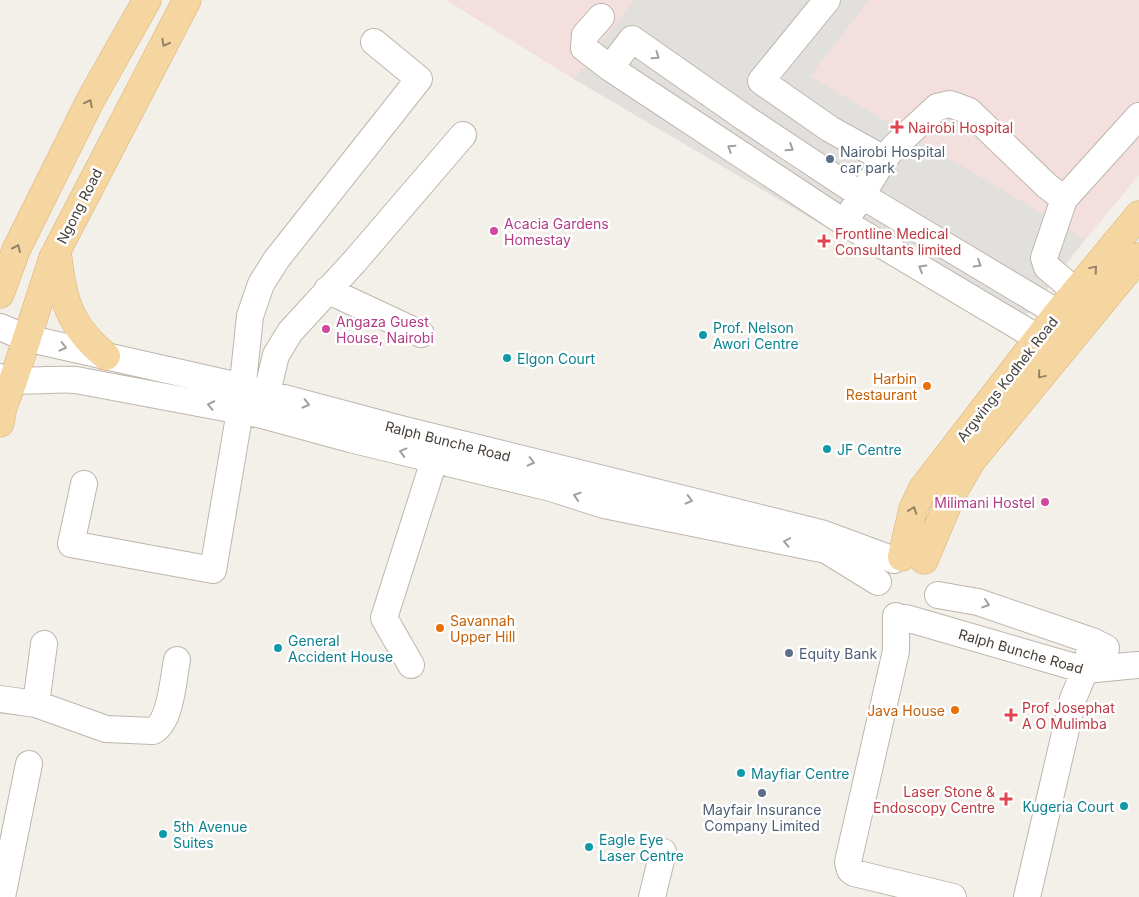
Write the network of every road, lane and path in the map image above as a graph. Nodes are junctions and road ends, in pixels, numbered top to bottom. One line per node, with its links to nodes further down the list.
1 (147, 0): 19 (main road, one-way to 1)
2 (187, 0): 15 (main road, Ngong Road, one-way to 15)
3 (827, 0): 10 (street)
4 (607, 8): 5 (street); 7 (street)
5 (632, 39): 7 (street); 11 (street, one-way to 11)
6 (374, 42): 29 (street)
7 (610, 68): 14 (street, one-way to 7)
8 (1139, 116): 12 (street)
9 (463, 135): 17 (street)
10 (884, 158): 11 (street); 12 (street)
11 (861, 195): 14 (street); 21 (street, one-way to 21)
12 (1064, 199): 18 (street)
13 (1139, 215): 18 (main road, Argwings Kodhek Road, one-way to 13)
14 (845, 223): 25 (street, one-way to 14)
15 (56, 250): 24 (main road, Ngong Road); 27 (main road)
16 (1139, 257): 20 (main road, Argwings Kodhek Road)
17 (327, 290): 23 (street); 29 (street)
18 (1075, 292): 20 (street); 21 (main road, Argwings Kodhek Road)
19 (0, 294)
20 (1097, 309): 26 (main road, Argwings Kodhek Road)
21 (1058, 313): 25 (main road, Argwings Kodhek Road)
22 (0, 327): 24 (street, Ralph Bunche Road)
23 (421, 334)
24 (26, 338): 27 (street, Ralph Bunche Road, one-way to 27); 28 (main road, Ngong Road)
25 (1038, 338): 26 (street); 34 (main road, Argwings Kodhek Road, one-way to 25)
26 (1070, 342): 34 (main road, Argwings Kodhek Road, one-way to 34)
27 (106, 356): 29 (street, Ralph Bunche Road)
28 (7, 379): 29 (street, Ralph Bunche Road, one-way to 28); 30 (main road, Ngong Road)
29 (252, 402): 31 (street, Ralph Bunche Road); 32 (street)
30 (0, 423)
31 (437, 450): 33 (street, Ralph Bunche Road); 41 (street)
32 (84, 484)
33 (605, 492): 34 (street, Ralph Bunche Road, one-way to 34); 35 (street, Ralph Bunche Road, one-way to 33)
34 (906, 559): 35 (street, Argwings Kodhek Road); 36 (street)
35 (878, 582): 37 (street)
36 (938, 595): 37 (street); 38 (street, Ralph Bunche Road, one-way to 38)
37 (901, 617): 43 (street, Ralph Bunche Road); 50 (street)
38 (1092, 640): 42 (street, Ralph Bunche Road); 43 (street)
39 (44, 644): 45 (street)
40 (177, 660): 45 (street)
41 (410, 664)
42 (1138, 665): 43 (street, Ralph Bunche Road)
43 (1085, 670): 51 (street)
44 (0, 699): 45 (street)
45 (36, 704)
46 (29, 764): 48 (street)
47 (663, 852): 49 (street)
48 (2, 897)
49 (652, 897)
50 (953, 897)
51 (1027, 897)

